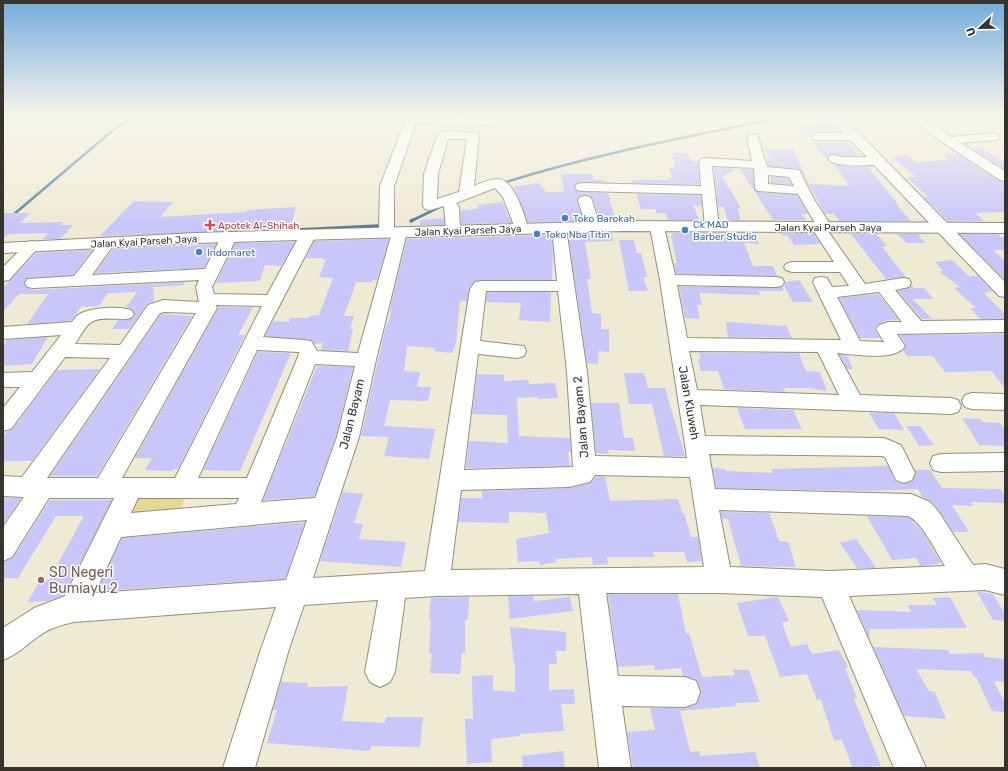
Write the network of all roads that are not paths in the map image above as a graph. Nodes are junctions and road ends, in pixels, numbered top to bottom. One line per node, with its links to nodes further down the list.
1 (399, 152): 24 (street, Jalan Bayam)
2 (438, 152): 14 (street)
3 (471, 152): 13 (street)
4 (757, 152): 9 (street)
5 (869, 152): 8 (street)
6 (966, 152): 10 (street)
7 (834, 159): 8 (street)
8 (878, 161): 21 (street)
9 (761, 168): 11 (street); 12 (street); 12 (street)
10 (1005, 177)
11 (708, 190): 15 (street); 17 (street)
12 (802, 190): 18 (street)
13 (466, 194): 14 (street); 19 (street)
14 (447, 201): 23 (street)
15 (593, 227): 16 (main road, Jalan Kyai Parseh Jaya); 20 (main road, Jalan Kyai Parseh Jaya)
16 (657, 227): 17 (main road, Jalan Kyai Parseh Jaya); 34 (street, Jalan Kluweh)
17 (712, 227): 18 (main road, Jalan Kyai Parseh Jaya)
18 (822, 227): 21 (main road, Jalan Kyai Parseh Jaya); 31 (street)
19 (521, 228): 20 (main road, Jalan Kyai Parseh Jaya); 23 (main road, Jalan Kyai Parseh Jaya)
20 (559, 228): 40 (street, Jalan Bayam 2)
21 (943, 228): 22 (main road, Jalan Kyai Parseh Jaya); 42 (street)
22 (1005, 228)
23 (453, 230): 24 (main road, Jalan Kyai Parseh Jaya)
24 (393, 233): 25 (main road, Jalan Kyai Parseh Jaya); 59 (street, Jalan Bayam)
25 (308, 235): 26 (main road, Jalan Kyai Parseh Jaya); 43 (street)
26 (229, 237): 27 (main road, Jalan Kyai Parseh Jaya); 32 (street)
27 (107, 243): 28 (main road, Jalan Kyai Parseh Jaya); 35 (street)
28 (32, 246): 29 (main road, Jalan Kyai Parseh Jaya); 33 (street)
29 (3, 248)
30 (792, 267): 31 (street)
31 (844, 267): 39 (street)
32 (210, 274): 35 (street); 44 (street)
33 (3, 276)
34 (668, 280): 36 (street); 51 (street, Jalan Kluweh)
35 (79, 281): 37 (street)
36 (776, 282)
37 (34, 283)
38 (903, 283): 41 (street)
39 (857, 285)
40 (567, 286): 53 (street); 71 (street, Jalan Bayam 2)
41 (884, 287): 47 (street); 54 (street)
42 (1005, 292)
43 (273, 301): 44 (street); 50 (street)
44 (207, 304): 57 (street); 77 (street)
45 (125, 314): 48 (street)
46 (1005, 326): 47 (street)
47 (916, 327): 54 (street)
48 (76, 328): 49 (street); 55 (street)
49 (3, 333)
50 (251, 343): 58 (street); 79 (street)
51 (678, 344): 52 (street); 62 (street, Jalan Kluweh)
52 (824, 346): 54 (street); 65 (street)
53 (471, 347): 56 (street); 74 (street)
54 (854, 347)
55 (60, 350): 57 (street); 60 (street)
56 (517, 351)
57 (126, 352): 76 (street)
58 (308, 357): 59 (street); 80 (street)
59 (366, 360): 82 (street, Jalan Bayam)
60 (37, 379): 61 (street); 67 (street)
61 (3, 380)
62 (687, 397): 65 (street); 68 (street, Jalan Kluweh)
63 (972, 401): 64 (street)
64 (1005, 402)
65 (854, 403): 66 (street)
66 (951, 406)
67 (3, 423)
68 (696, 446): 72 (street, Jalan Kluweh); 73 (street)
69 (940, 463): 70 (street)
70 (1003, 464)
71 (586, 465): 72 (street); 74 (street, Jalan Bayam 2)
72 (699, 468): 81 (street, Jalan Kluweh)
73 (904, 474)
74 (452, 480): 90 (street)
75 (3, 486): 76 (street)
76 (35, 488): 77 (street); 85 (street)
77 (104, 488): 78 (street)
78 (131, 488): 79 (street); 84 (street)
79 (182, 488): 80 (street)
80 (254, 488): 83 (street)
81 (704, 499): 86 (street); 88 (street, Jalan Kluweh)
82 (323, 508): 83 (street); 93 (street, Jalan Bayam)
83 (245, 514): 84 (street)
84 (113, 526): 94 (street)
85 (3, 549)
86 (967, 578): 89 (street); 91 (street)
87 (591, 580): 88 (street); 90 (street); 97 (street)
88 (719, 580): 91 (street)
89 (1005, 582)
90 (436, 583): 92 (street)
91 (830, 584): 101 (street)
92 (394, 585): 93 (street); 96 (street)
93 (295, 592): 94 (street); 99 (street, Jalan Bayam)
94 (74, 608): 95 (street)
95 (3, 646)
96 (380, 672)
97 (604, 691): 98 (street); 100 (street)
98 (685, 692)
99 (239, 768)
100 (615, 768)
101 (910, 768)

